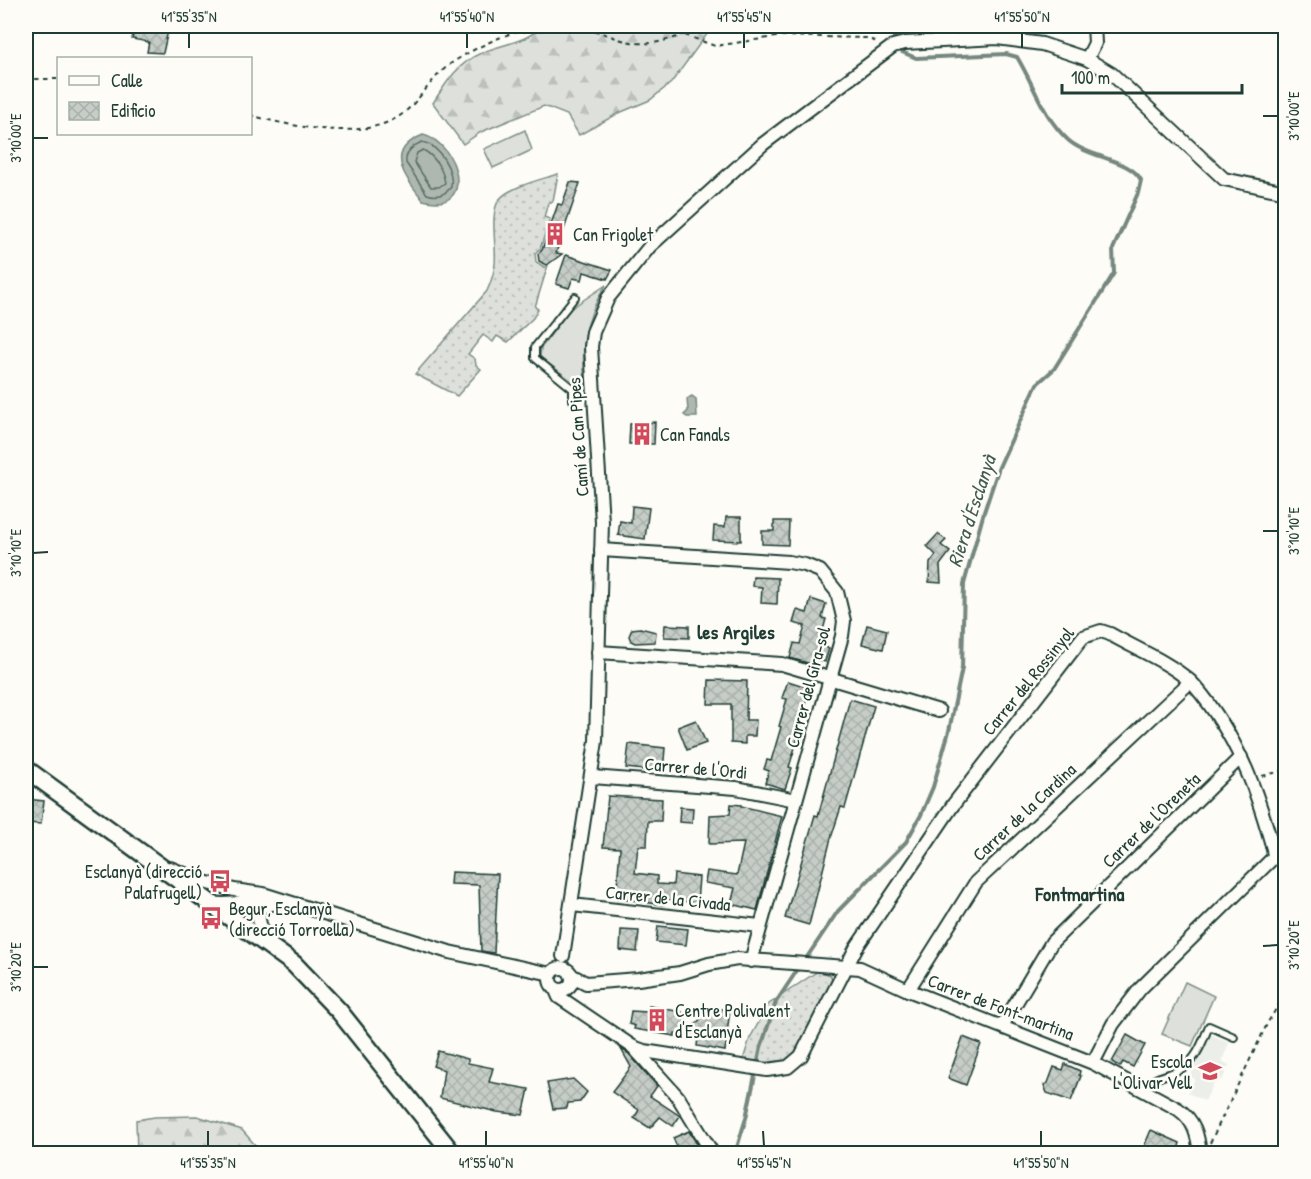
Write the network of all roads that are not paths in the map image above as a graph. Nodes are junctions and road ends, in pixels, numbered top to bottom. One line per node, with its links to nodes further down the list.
1 (1094, 26): 2 (street)
2 (1087, 59): 3 (street); 6 (street, Camí de Can Pipes)
3 (1286, 192)
4 (575, 297): 5 (lane)
5 (573, 400)
6 (601, 550): 7 (street, Camí de Can Pipes); 8 (street, Carrer del Gira-sol)
7 (598, 652): 8 (street); 13 (street, Camí de Can Pipes)
8 (830, 678): 10 (street); 14 (street, Carrer del Gira-sol)
9 (1190, 682): 11 (street, Carrer del Rossinyol); 26 (street, Carrer del Rossinyol); 29 (street, Carrer de la Cardina)
10 (939, 711)
11 (1241, 757): 30 (street, Carrer de l'Oreneta); 34 (street, Carrer del Rossinyol)
12 (26, 770): 15 (street)
13 (592, 777): 14 (street, Carrer de l'Ordi); 20 (street, Camí de Can Pipes)
14 (796, 800): 22 (street, Carrer del Gira-sol)
15 (147, 858): 16 (street); 17 (street)
16 (234, 890): 18 (street); 19 (street)
17 (201, 898): 19 (street); 21 (street)
18 (282, 901): 19 (street); 23 (street); 28 (street)
19 (226, 905): 21 (street)
20 (572, 905): 22 (street, Carrer de la Civada); 24 (street, Camí de Can Pipes)
21 (235, 923): 23 (street)
22 (760, 926): 25 (street, Carrer del Gira-sol)
23 (274, 950): 37 (street)
24 (563, 956): 27 (street); 28 (street, Camí de Can Pipes)
25 (752, 960): 26 (street, Carrer de Font-martina); 27 (street, Carrer de Font-martina)
26 (846, 968): 29 (street, Carrer de Font-martina); 33 (street, Carrer del Rossinyol)
27 (571, 974): 28 (street); 28 (street)
28 (552, 979): 32 (street)
29 (908, 990): 30 (street, Carrer de Font-martina)
30 (1002, 1026): 34 (street, Carrer de Font-martina)
31 (1234, 1037): 36 (lane)
32 (633, 1047): 33 (street); 35 (street)
33 (663, 1054): 35 (street)
34 (1093, 1063): 36 (street, Carrer de Font-martina)
35 (659, 1075): 38 (street)
36 (1143, 1090): 39 (street, Carrer de Font-martina)
37 (453, 1154)
38 (713, 1154)
39 (1200, 1154)

